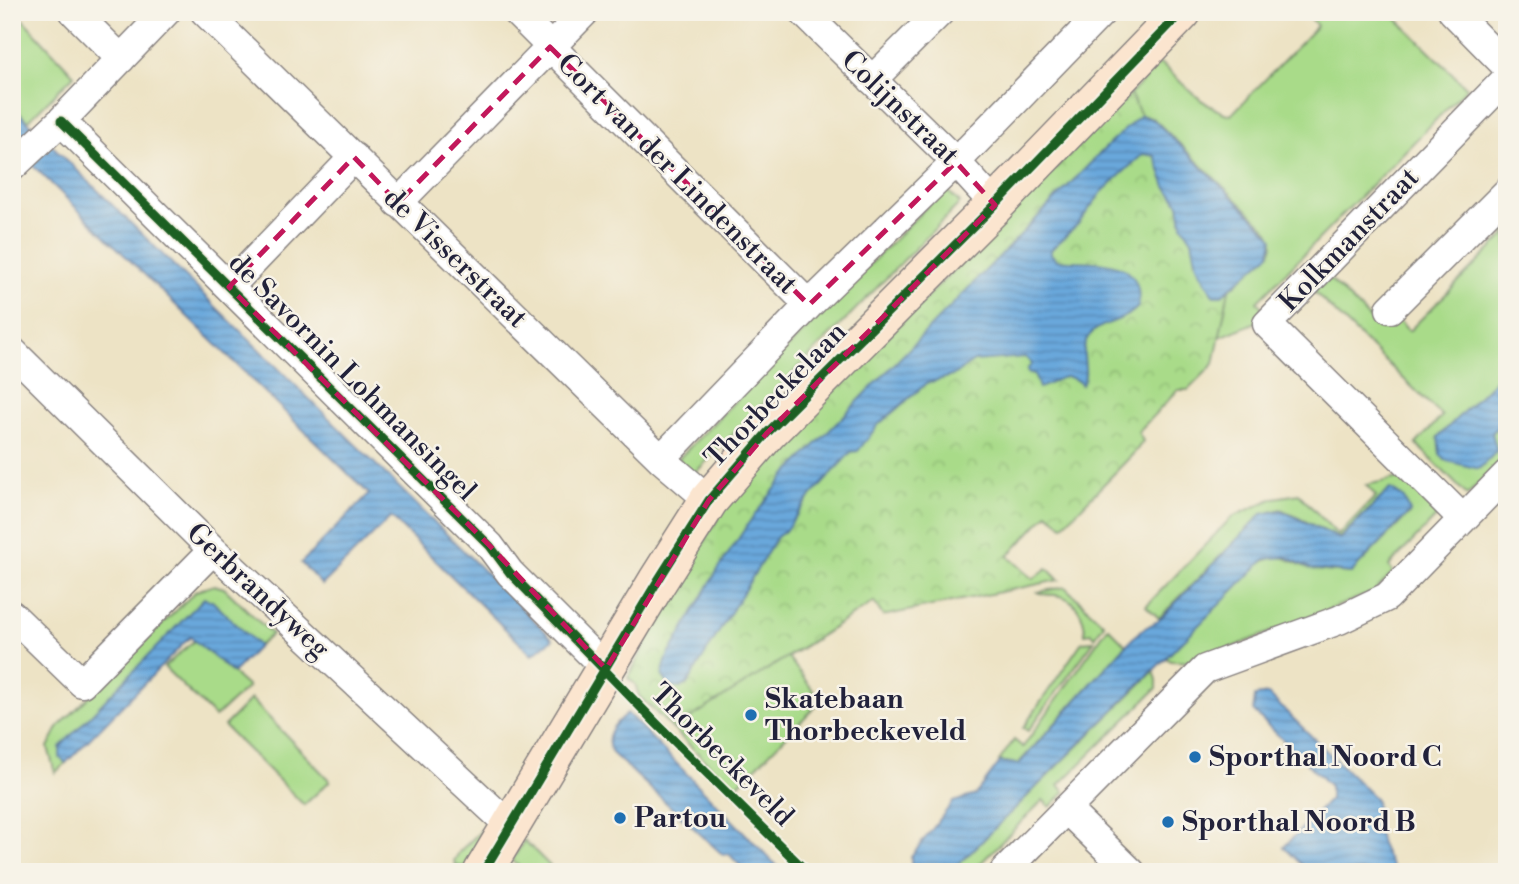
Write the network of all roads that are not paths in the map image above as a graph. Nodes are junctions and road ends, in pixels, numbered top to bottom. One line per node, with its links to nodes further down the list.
1 (74, 12): 12 (street)
2 (166, 12): 12 (street)
3 (205, 12): 17 (street, de Visserstraat)
4 (516, 12): 11 (street, Cort van der Lindenstraat)
5 (585, 12): 11 (street)
6 (803, 12): 15 (street, Colijnstraat)
7 (940, 12): 15 (street)
8 (1102, 12): 18 (street, Thorbeckelaan)
9 (1182, 12): 22 (main road, Thorbeckelaan)
10 (1453, 12): 13 (street)
11 (550, 47): 21 (street); 24 (street, Cort van der Lindenstraat)
12 (121, 59): 16 (street)
13 (1507, 67)
14 (1507, 78): 30 (street, Kolkmanstraat)
15 (872, 80): 18 (street, Colijnstraat)
16 (53, 127): 19 (street); 23 (street, de Savornin Lohmansingel)
17 (354, 158): 21 (street, de Visserstraat); 23 (street)
18 (957, 162): 22 (street, Colijnstraat); 24 (street, Thorbeckelaan)
19 (15, 164)
20 (1507, 192): 25 (street)
21 (398, 203): 27 (street, de Visserstraat)
22 (995, 205): 29 (main road, Thorbeckelaan)
23 (229, 287): 33 (street, de Savornin Lohmansingel)
24 (809, 305): 27 (street, Thorbeckelaan)
25 (1390, 309)
26 (12, 351): 31 (street, Gerbrandyweg)
27 (661, 459): 29 (street, de Visserstraat)
28 (1507, 474): 30 (street)
29 (709, 500): 33 (main road, Thorbeckelaan)
30 (1463, 519): 34 (street)
31 (213, 550): 32 (street); 35 (street, Gerbrandyweg)
32 (12, 615)
33 (606, 669): 35 (main road, Thorbeckelaan)
34 (1066, 809): 37 (street); 38 (street)
35 (509, 825): 36 (main road, Thorbeckelaan)
36 (483, 872)
37 (1004, 872)
38 (1131, 872)

